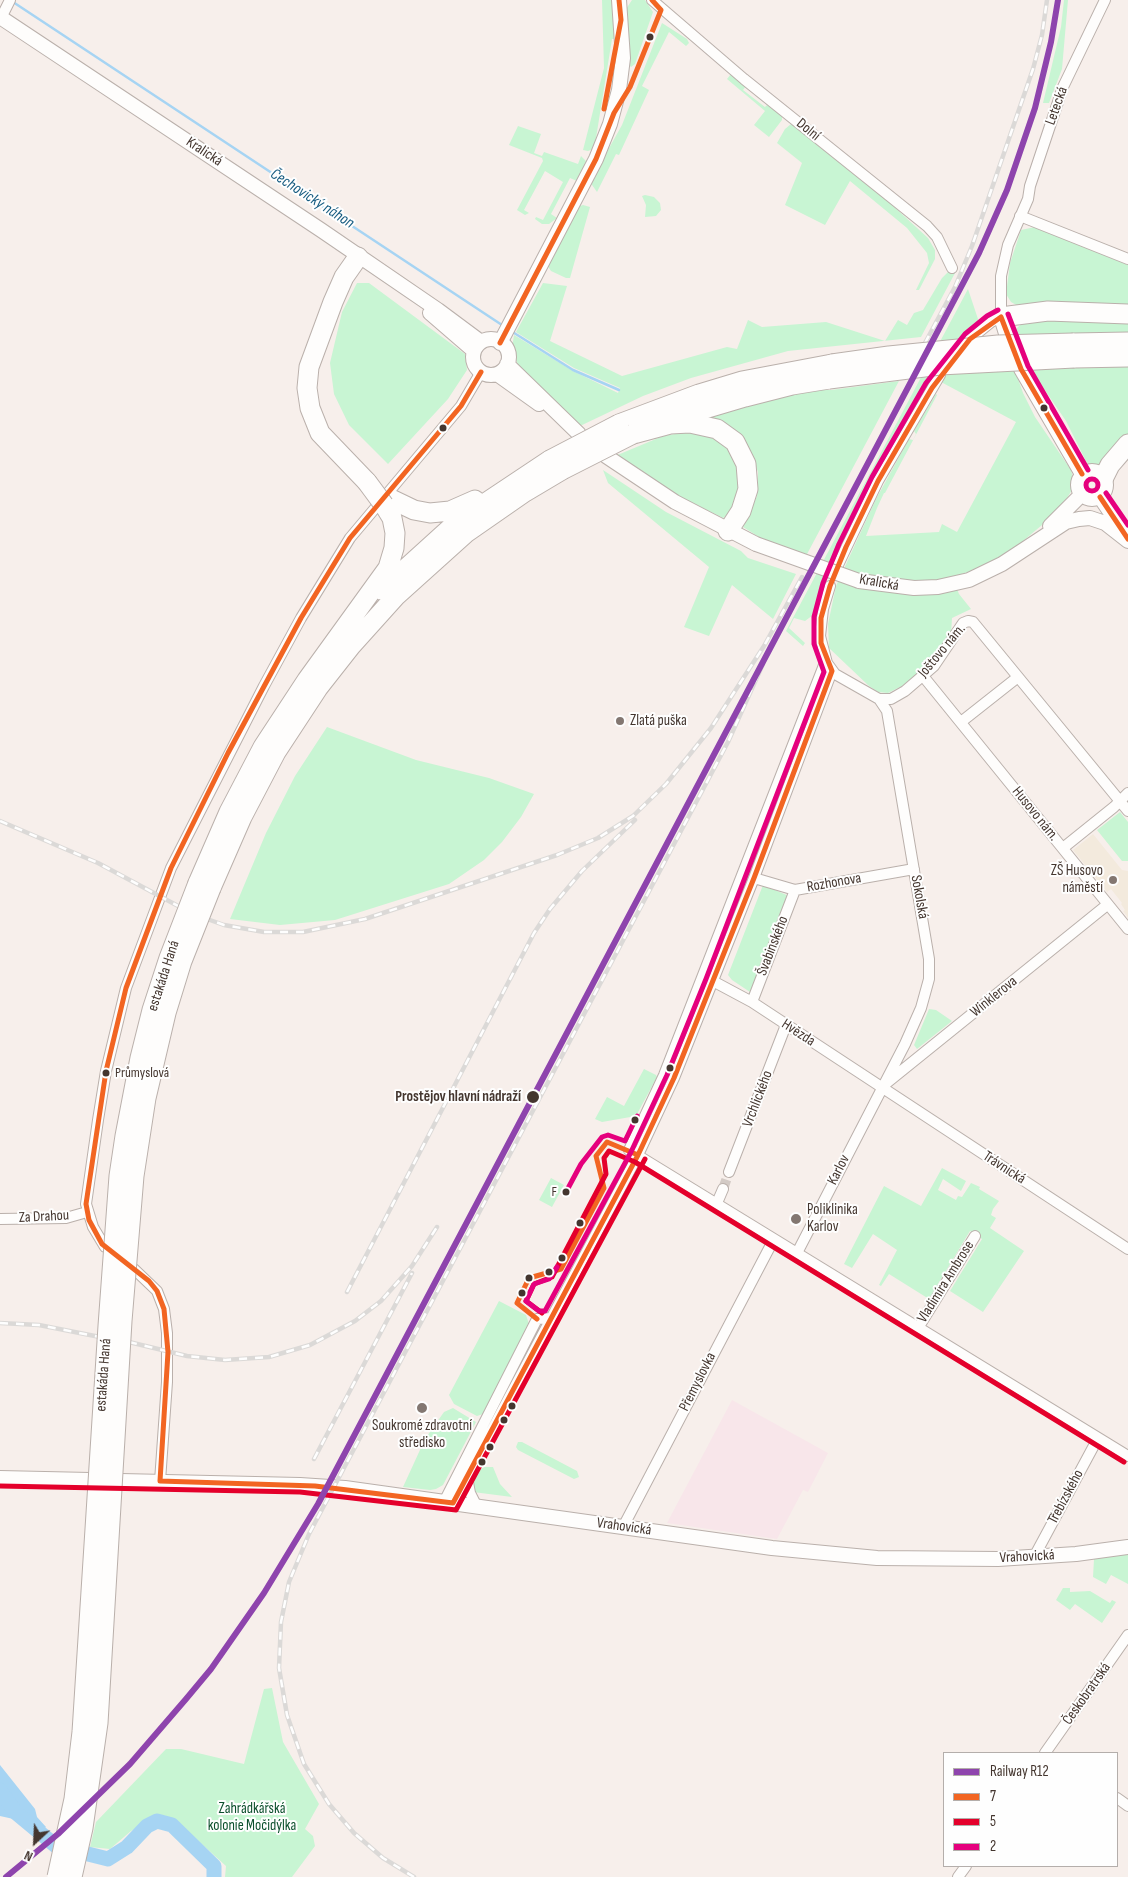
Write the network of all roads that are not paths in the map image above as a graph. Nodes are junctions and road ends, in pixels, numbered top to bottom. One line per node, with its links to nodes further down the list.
1 (619, 0): 13 (main road)
2 (652, 0): 8 (street, Dolní)
3 (1105, 0): 5 (street, Letecká)
4 (4, 11): 6 (main road, Kralická)
5 (1020, 216): 7 (street); 10 (street, Letecká)
6 (358, 257): 15 (main road, Kralická); 32 (highway, bridge)
7 (1128, 259)
8 (952, 268)
9 (1128, 314): 10 (highway)
10 (1001, 317): 11 (main road); 12 (street)
11 (1007, 336)
12 (970, 339)
13 (501, 341): 15 (main road); 18 (main road)
14 (1128, 342): 16 (highway)
15 (478, 347): 20 (main road)
16 (1074, 351): 17 (highway); 22 (highway, bridge)
17 (1128, 357)
18 (502, 369): 20 (main road); 23 (main road)
19 (1021, 369): 27 (main road)
20 (481, 372): 67 (street)
21 (940, 375): 36 (street)
22 (626, 429): 26 (highway, bridge); 33 (highway)
23 (579, 434)
24 (1128, 444): 28 (highway)
25 (606, 456): 33 (main road, Kralická)
26 (556, 465): 29 (highway); 51 (highway)
27 (1082, 474): 28 (main road); 30 (main road)
28 (1104, 477): 31 (main road)
29 (517, 480): 32 (highway); 38 (highway)
30 (1082, 494): 31 (main road); 35 (main road)
31 (1100, 497): 34 (main road)
32 (387, 501): 38 (highway)
33 (728, 531): 35 (main road, Kralická, bridge)
34 (1128, 540): 35 (main road, Kralická)
35 (1021, 551)
36 (837, 566)
37 (830, 586): 39 (street)
38 (341, 636): 51 (highway)
39 (826, 660): 40 (street); 55 (street)
40 (832, 671): 43 (street); 50 (street)
41 (923, 676): 42 (street, Joštovo nám.); 43 (street, Joštovo nám.); 44 (street, Husovo nám.)
42 (1018, 677): 44 (street); 46 (street)
43 (879, 699): 49 (street, Sokolská)
44 (961, 722): 48 (street, Husovo nám.)
45 (1128, 793): 46 (street)
46 (1119, 800): 47 (street); 48 (street)
47 (1128, 811)
48 (1063, 848): 53 (street, Husovo nám.)
49 (914, 869): 52 (street, Rozhonova); 62 (street, Sokolská)
50 (754, 878): 52 (street, Rozhonova); 56 (street)
51 (205, 886): 91 (highway, estakáda Haná, bridge); 92 (highway, estakáda Haná, bridge)
52 (795, 890): 57 (street, Švabinského)
53 (1107, 905): 54 (street, Husovo nám.); 62 (street, Winklerova)
54 (1128, 930)
55 (703, 974): 56 (street, Hvězda); 58 (street); 60 (street)
56 (713, 982): 57 (street, Hvězda); 58 (street)
57 (752, 1002): 59 (street, Hvězda)
58 (702, 1011): 61 (street)
59 (786, 1025): 62 (street, Hvězda); 64 (street, Vrchlického)
60 (664, 1075): 61 (street); 63 (street)
61 (674, 1078): 63 (street)
62 (881, 1088): 72 (street, Trávnická); 73 (street, Karlov)
63 (634, 1152): 66 (street); 75 (street)
64 (729, 1172)
65 (723, 1189): 66 (street)
66 (717, 1203): 70 (street)
67 (87, 1212): 68 (street, Za Drahou); 71 (street)
68 (0, 1219)
69 (975, 1236): 76 (street, Vladimíra Ambrose)
70 (774, 1239): 73 (street); 86 (street, Přemyslovka)
71 (105, 1247)
72 (1128, 1248)
73 (797, 1253): 76 (street)
74 (134, 1269): 83 (street)
75 (550, 1318): 79 (street); 84 (street)
76 (918, 1328): 77 (street)
77 (1098, 1438): 78 (street); 88 (street, Třebízského)
78 (1128, 1456)
79 (467, 1477): 84 (street); 85 (street)
80 (0, 1478): 81 (main road)
81 (90, 1480)
82 (121, 1481): 83 (main road, Vrahovická)
83 (160, 1481): 84 (main road, Vrahovická)
84 (449, 1502): 85 (main road, Vrahovická)
85 (477, 1507): 86 (main road, Vrahovická)
86 (623, 1527): 88 (main road, Vrahovická)
87 (1128, 1547): 88 (main road, Vrahovická)
88 (1034, 1557)
89 (1128, 1635): 90 (street, Českobratrská)
90 (1048, 1752)
91 (57, 1877)
92 (72, 1877)

